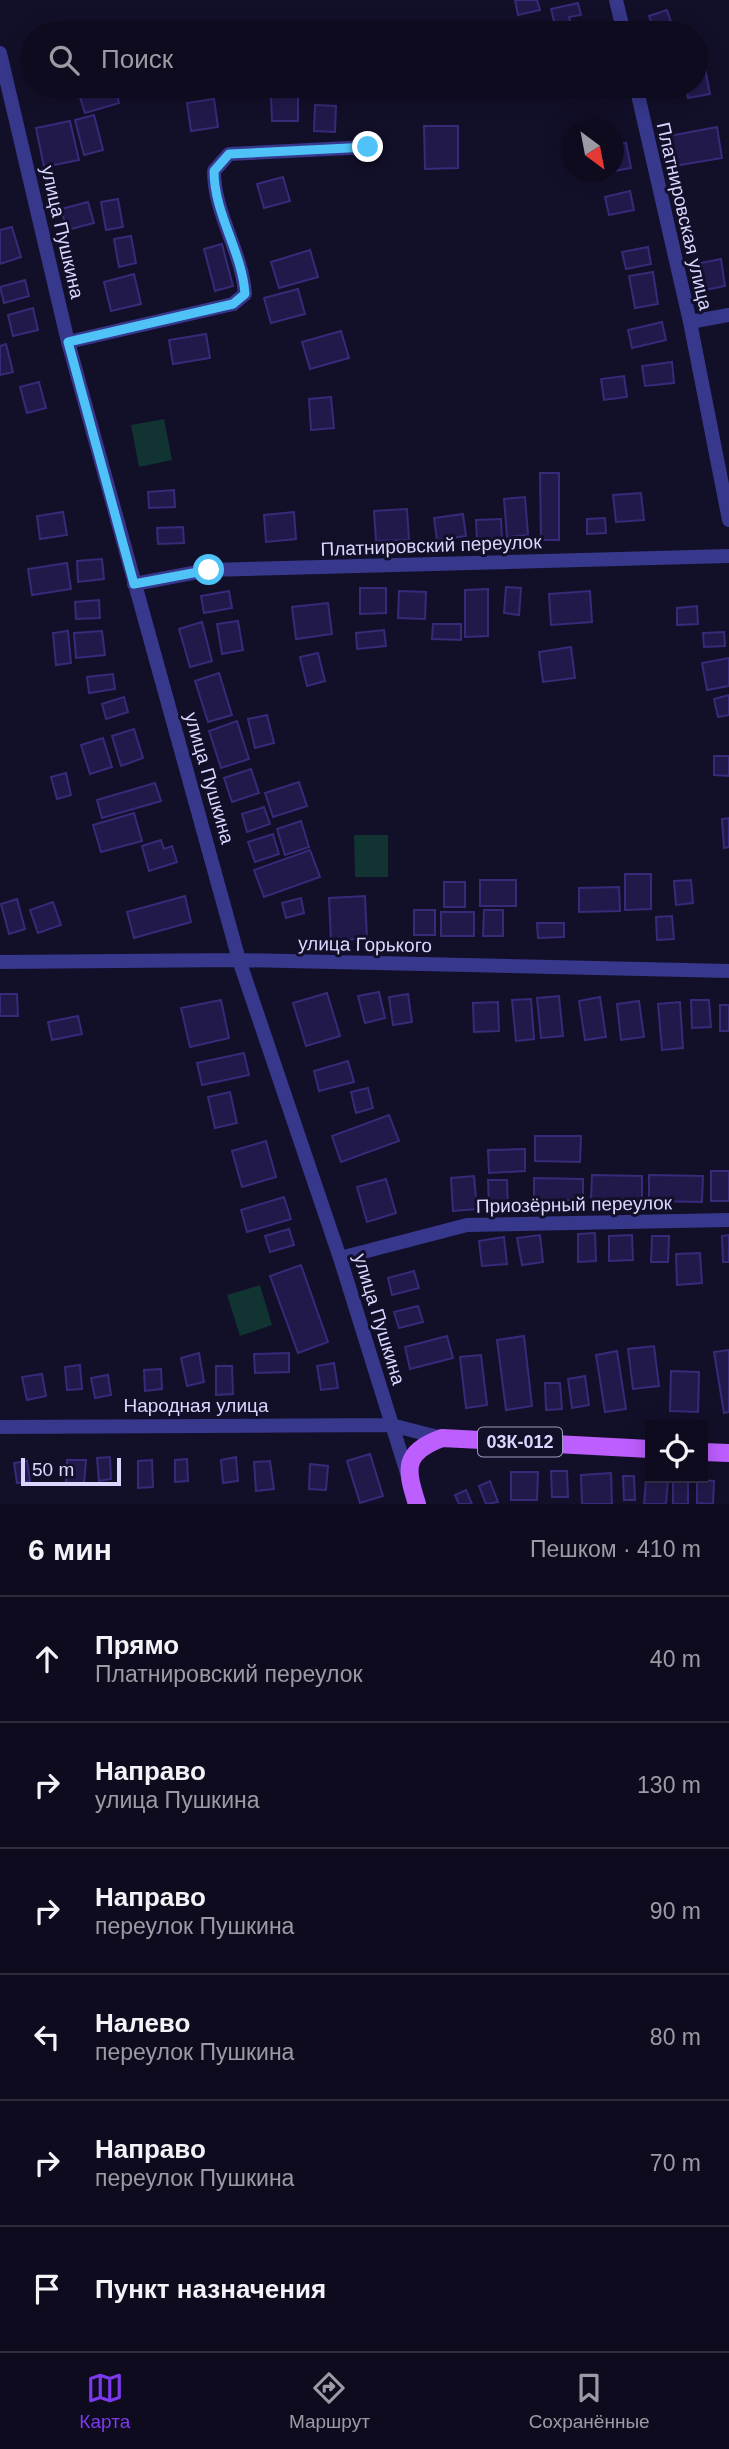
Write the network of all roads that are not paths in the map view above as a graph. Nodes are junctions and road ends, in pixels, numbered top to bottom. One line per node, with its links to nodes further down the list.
1 (616, 0): 2 (street)
2 (621, 21)
3 (0, 53): 8 (street, улица Пушкина)
4 (639, 98): 7 (street, Платнировская улица)
5 (368, 147): 8 (street)
6 (729, 315): 7 (street)
7 (690, 321): 9 (street, Платнировская улица)
8 (68, 342): 11 (street, улица Пушкина)
9 (729, 520)
10 (729, 556): 11 (street, Платнировский переулок)
11 (134, 584): 12 (street, улица Пушкина)
12 (239, 960): 13 (street, улица Горького); 14 (street, улица Горького); 16 (street, улица Пушкина)
13 (0, 962)
14 (729, 971)
15 (729, 1220): 16 (street, Приозёрный переулок)
16 (340, 1258): 17 (street, улица Пушкина)
17 (391, 1425): 18 (street, Народная улица); 19 (street, Народная улица); 23 (street, улица Пушкина)
18 (0, 1427)
19 (442, 1438): 20 (main road, 03К-012); 23 (main road)
20 (645, 1449)
21 (708, 1452): 22 (main road)
22 (729, 1453)
23 (407, 1473): 24 (main road, улица Пушкина)
24 (417, 1504)

